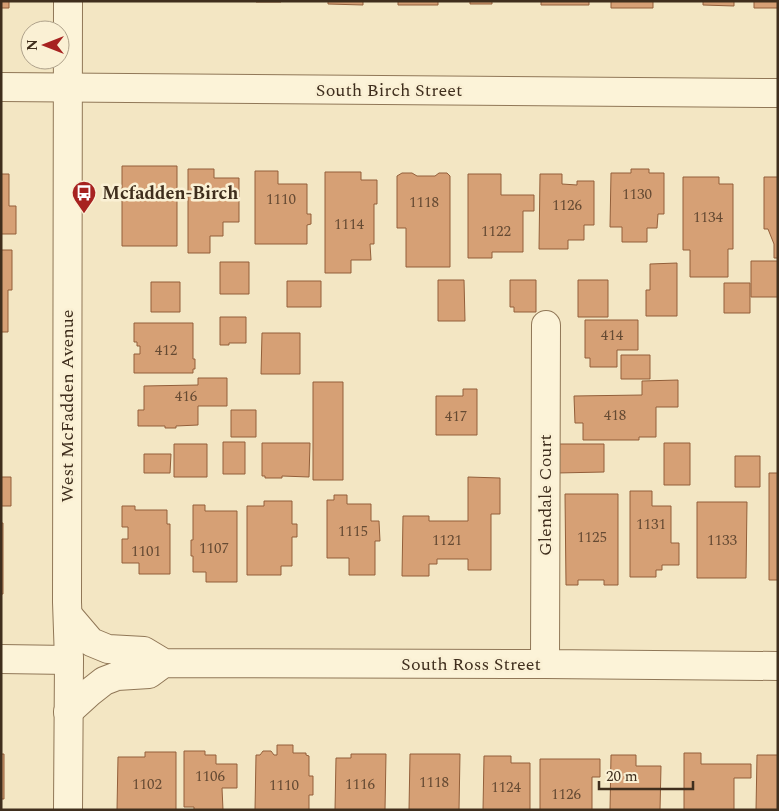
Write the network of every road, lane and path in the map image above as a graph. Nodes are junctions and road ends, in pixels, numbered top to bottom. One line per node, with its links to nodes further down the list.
1 (68, 1): 3 (street, West McFadden Avenue)
2 (1, 87): 3 (street, South Birch Street)
3 (68, 88): 4 (street, South Birch Street); 6 (street, West McFadden Avenue)
4 (778, 93)
5 (546, 326): 10 (street, Glendale Court)
6 (68, 615): 8 (street, West McFadden Avenue); 9 (street, South Ross Street)
7 (1, 659): 8 (street)
8 (69, 660): 12 (street, West McFadden Avenue)
9 (164, 663): 10 (street, South Ross Street); 12 (street, South Ross Street)
10 (545, 664): 11 (street, South Ross Street)
11 (778, 666)
12 (68, 712): 13 (street, West McFadden Avenue)
13 (68, 810)

